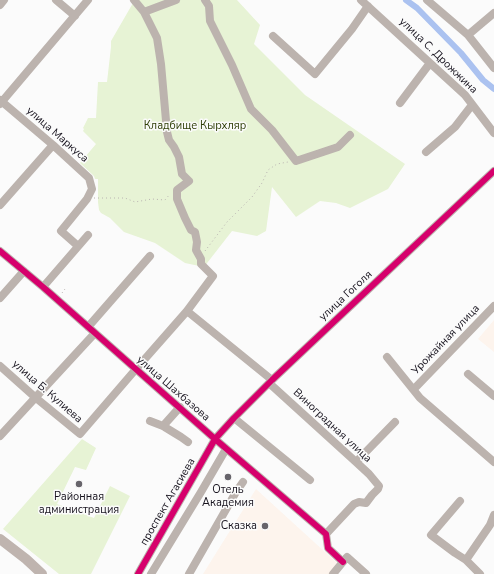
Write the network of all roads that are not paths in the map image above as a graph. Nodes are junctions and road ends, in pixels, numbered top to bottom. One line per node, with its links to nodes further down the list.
1 (4, 0): 9 (street)
2 (56, 0): 13 (street)
3 (88, 0): 13 (street)
4 (134, 0): 11 (street)
5 (176, 0): 11 (street)
6 (205, 0): 22 (street)
7 (361, 0): 10 (street, улица С. Дрожжина)
8 (426, 0): 14 (street)
9 (0, 5)
10 (368, 6): 15 (street); 16 (street, улица С. Дрожжина)
11 (144, 12): 35 (street)
12 (494, 13): 14 (street)
13 (75, 16): 18 (street)
14 (468, 35): 17 (street)
15 (273, 36)
16 (430, 63): 19 (street); 20 (street, улица С. Дрожжина)
17 (494, 68)
18 (1, 102): 23 (street, улица Маркуса)
19 (400, 103)
20 (472, 105): 21 (street, улица С. Дрожжина); 24 (street)
21 (494, 133)
22 (350, 135)
23 (53, 145): 26 (street); 28 (street, улица Маркуса)
24 (426, 152)
25 (494, 170): 42 (street, улица Гоголя)
26 (0, 205)
27 (88, 235): 28 (street)
28 (78, 246): 32 (street)
29 (0, 251): 31 (street, улица Шахбазова)
30 (150, 256): 36 (street)
31 (24, 272): 32 (street, улица Шахбазова); 33 (street)
32 (43, 287): 36 (street, улица Шахбазова)
33 (0, 298)
34 (494, 306): 43 (street, Урожайная улица)
35 (187, 311): 40 (street); 42 (street, Виноградная улица)
36 (88, 326): 37 (street, улица Шахбазова)
37 (95, 333): 40 (street, улица Шахбазова); 45 (street)
38 (387, 357): 43 (street)
39 (0, 366): 45 (street, улица Б. Кулиева)
40 (136, 369): 45 (street, улица Б. Кулиева); 46 (street, улица Шахбазова)
41 (468, 374): 44 (street)
42 (270, 381): 47 (street, улица Гоголя); 55 (street, Виноградная улица)
43 (414, 389): 56 (street)
44 (494, 396)
45 (36, 398): 51 (street)
46 (180, 407): 50 (street); 52 (street, улица Шахбазова)
47 (234, 418): 52 (street, улица Гоголя); 57 (street)
48 (150, 421): 50 (street)
49 (395, 422): 55 (street)
50 (163, 426): 53 (street)
51 (0, 436)
52 (215, 439): 54 (street, улица Шахбазова); 67 (street, проспект Агасиева)
53 (188, 442)
54 (226, 449): 61 (street, улица Шахбазова); 68 (street)
55 (356, 462): 61 (street, Виноградная улица)
56 (494, 462)
57 (310, 480)
58 (243, 482): 69 (street)
59 (460, 501): 64 (street)
60 (494, 515): 64 (street)
61 (326, 534): 63 (street)
62 (0, 539): 65 (main road); 66 (main road)
63 (345, 559): 70 (street); 71 (street)
64 (466, 560): 72 (street)
65 (32, 574)
66 (42, 574)
67 (138, 574)
68 (152, 574)
69 (189, 574)
70 (333, 574)
71 (366, 574)
72 (480, 574)

